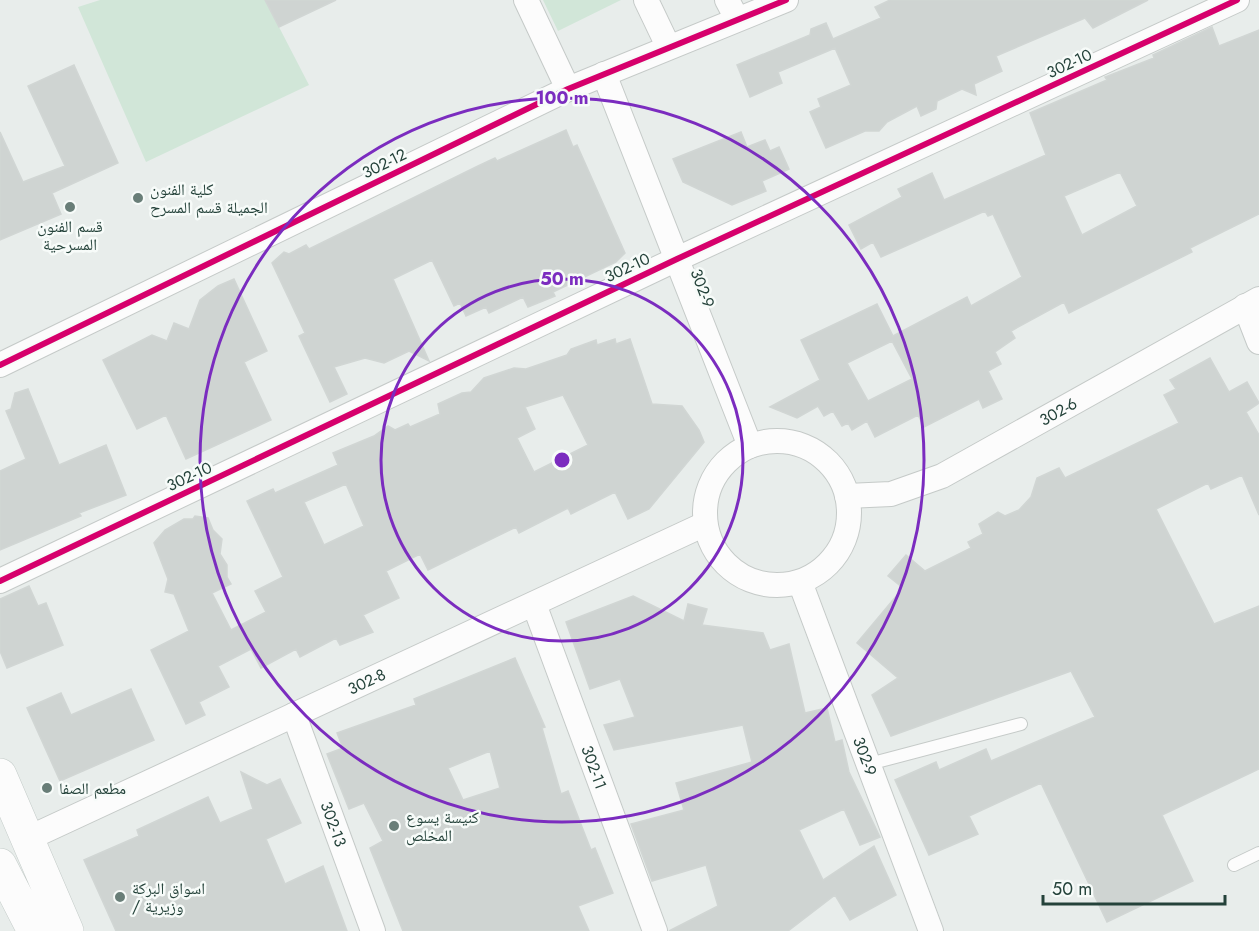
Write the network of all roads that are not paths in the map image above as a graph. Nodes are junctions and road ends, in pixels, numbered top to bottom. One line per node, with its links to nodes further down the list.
1 (526, 0): 8 (street)
2 (646, 0): 6 (street)
3 (786, 0): 5 (street, 302-12)
4 (1237, 0): 9 (street, 302-10)
5 (732, 10): 6 (street, 302-12)
6 (668, 46): 7 (street, 302-12)
7 (604, 74): 8 (street, 302-12); 9 (street, 302-9)
8 (568, 89): 12 (street, 302-12)
9 (677, 259): 13 (street, 302-9); 16 (street, 302-10)
10 (1252, 303): 11 (street); 14 (street, 302-6)
11 (1259, 342)
12 (0, 365)
13 (750, 446): 14 (street); 15 (street)
14 (847, 495): 17 (street)
15 (705, 524): 17 (street); 18 (street, 302-8)
16 (0, 581)
17 (800, 582): 21 (street, 302-9)
18 (534, 604): 19 (street, 302-8); 32 (street, 302-11)
19 (294, 715): 23 (street, 302-8); 31 (street, 302-13)
20 (1021, 724): 21 (lane)
21 (869, 764): 33 (street, 302-9)
22 (0, 775): 23 (main road)
23 (34, 850): 29 (main road); 30 (main road)
24 (1259, 853): 25 (lane)
25 (1234, 865)
26 (4, 872): 27 (main road); 28 (main road)
27 (24, 931)
28 (34, 931)
29 (67, 931)
30 (79, 931)
31 (373, 931)
32 (655, 931)
33 (932, 931)

